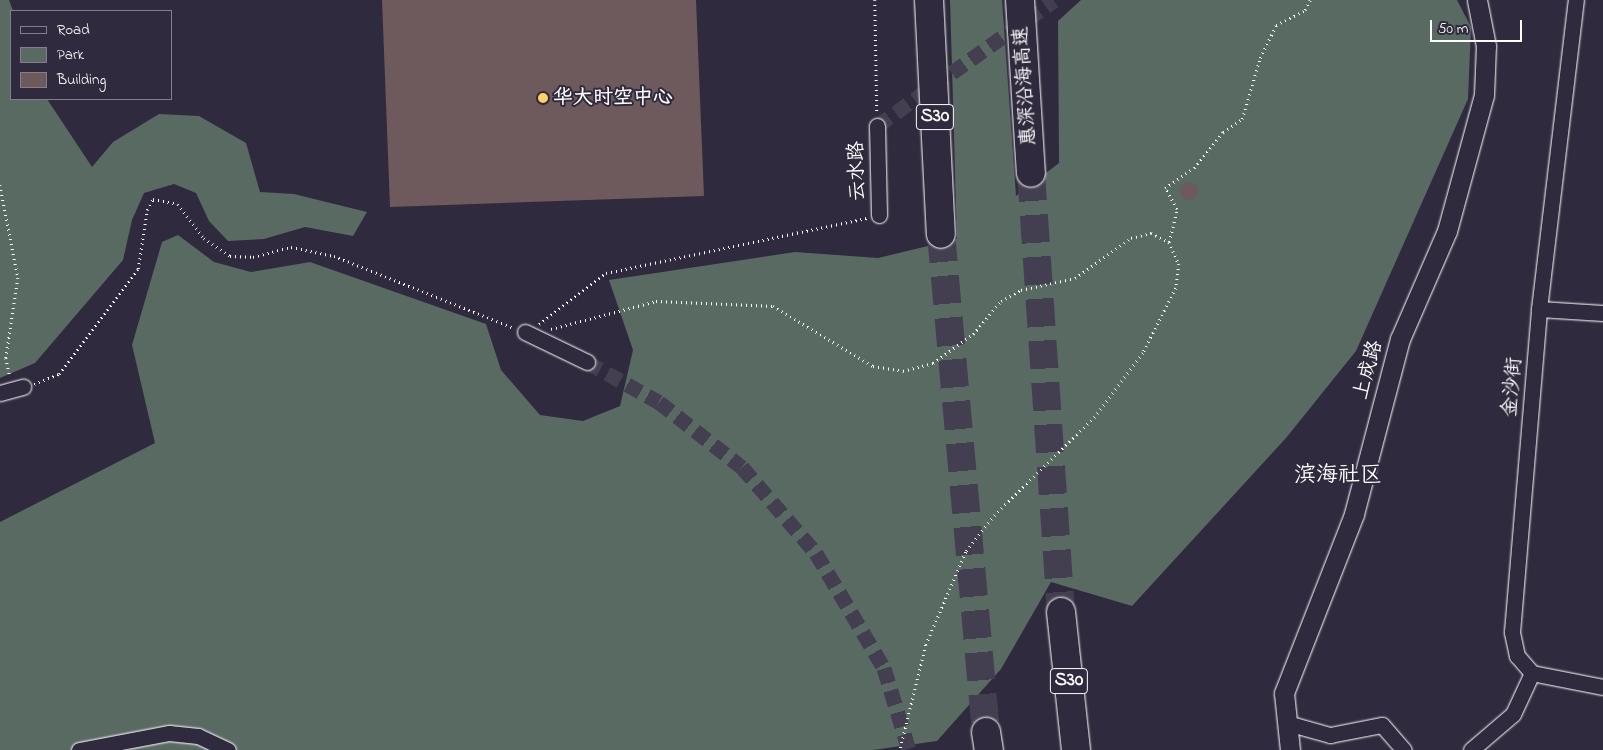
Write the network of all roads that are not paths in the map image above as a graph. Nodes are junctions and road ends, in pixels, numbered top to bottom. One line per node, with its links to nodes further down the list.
1 (929, 0): 8 (highway, S30)
2 (1020, 0): 6 (highway, 惠深沿海高速)
3 (1477, 0): 18 (street, 上成路)
4 (1576, 0): 9 (street, 金沙街)
5 (877, 126): 7 (street, 云水路)
6 (1031, 173)
7 (879, 215)
8 (941, 234)
9 (1539, 310): 10 (street); 16 (street, 金沙街)
10 (1603, 313)
11 (525, 332): 12 (street)
12 (587, 362)
13 (23, 387): 14 (street)
14 (0, 394)
15 (1061, 612): 21 (highway, S30)
16 (1532, 673): 17 (street); 24 (street)
17 (1603, 688)
18 (1287, 723): 22 (street, 上成路); 23 (street)
19 (79, 750): 20 (street)
20 (228, 750)
21 (1076, 750)
22 (1290, 750)
23 (1404, 750)
24 (1471, 750)

